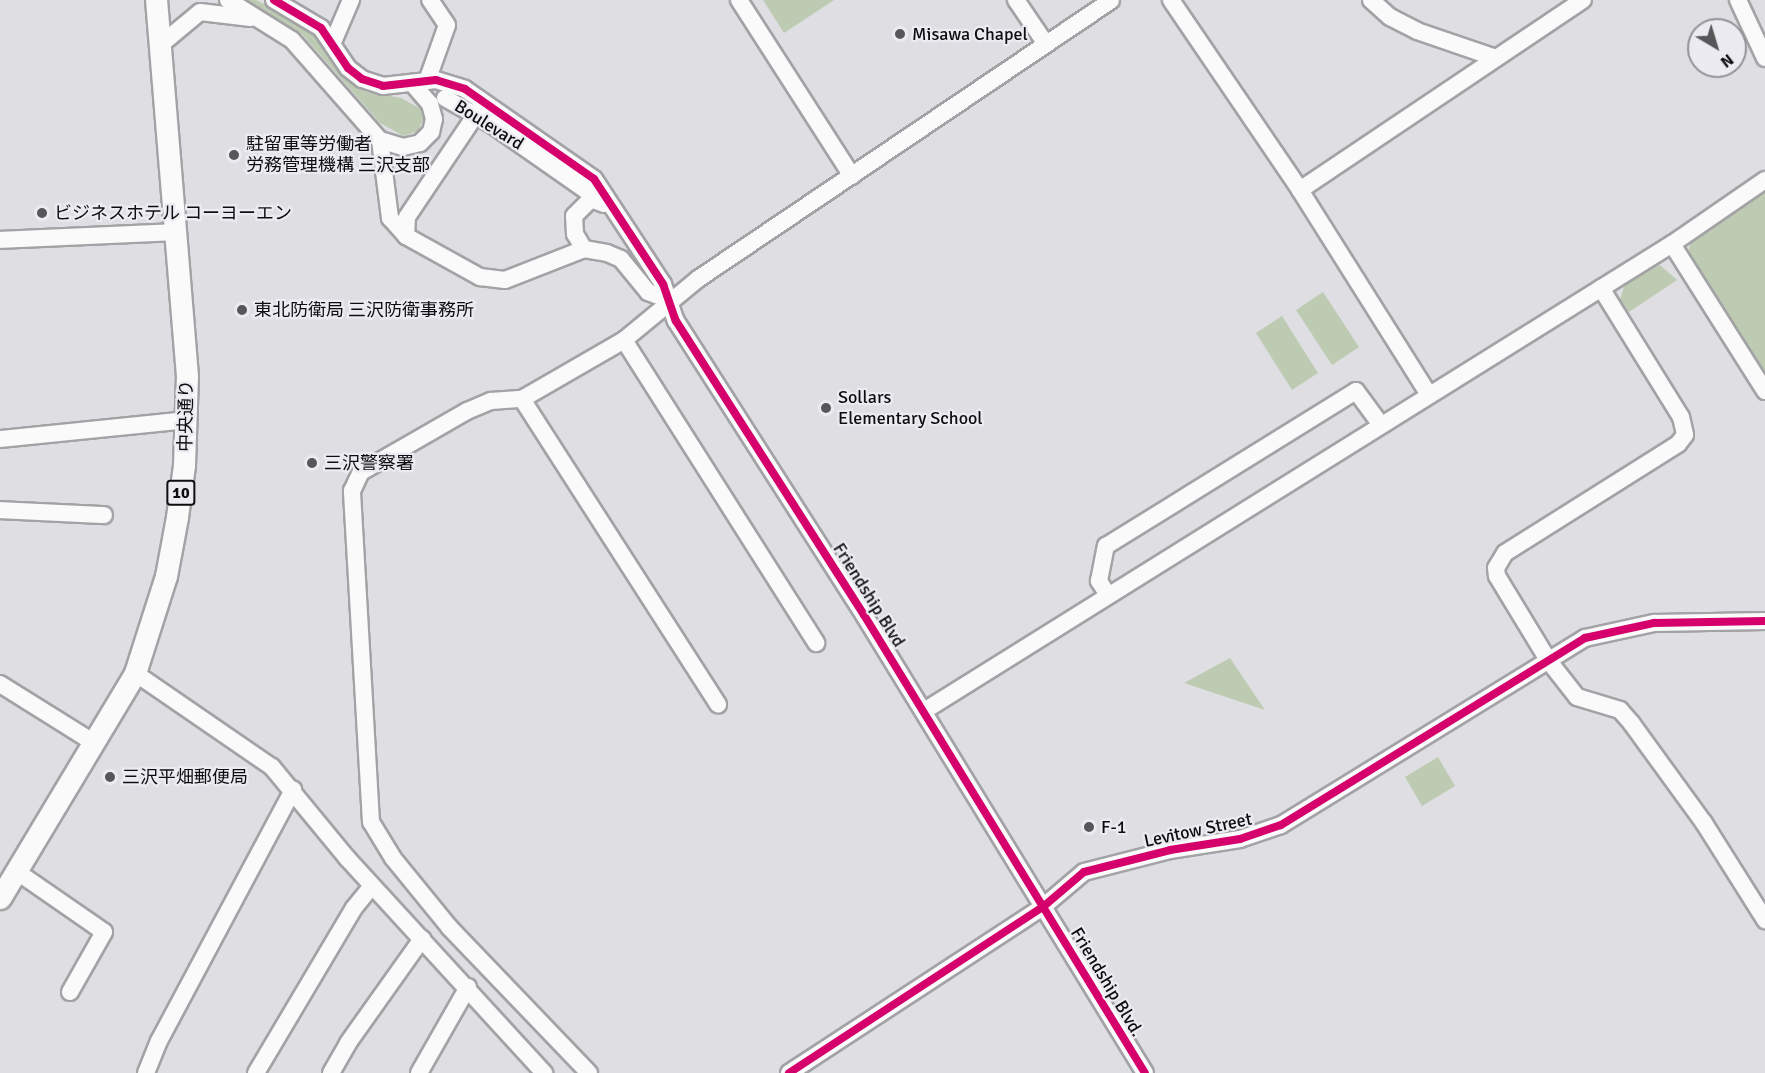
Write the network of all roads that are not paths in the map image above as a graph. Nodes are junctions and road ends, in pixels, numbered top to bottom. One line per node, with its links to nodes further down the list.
1 (156, 0): 16 (main road, 中央通り / 10)
2 (228, 0): 13 (street)
3 (274, 0): 14 (street)
4 (351, 0): 14 (street)
5 (430, 0): 19 (street)
6 (739, 0): 23 (street)
7 (1016, 0): 15 (street)
8 (1111, 0): 15 (street)
9 (1171, 0): 25 (street)
10 (1371, 0): 17 (street)
11 (1583, 0): 17 (street)
12 (1738, 0): 18 (street)
13 (263, 21): 16 (street); 22 (street)
14 (333, 42): 19 (street)
15 (1046, 44): 23 (street)
16 (159, 46): 27 (main road, 中央通り / 10)
17 (1496, 58): 25 (street)
18 (1765, 58)
19 (420, 82): 21 (street); 22 (street)
20 (445, 99): 21 (street, Boulevard)
21 (479, 109): 26 (street, Boulevard); 26 (street); 28 (street)
22 (380, 140): 28 (street)
23 (852, 176): 33 (street)
24 (1765, 180): 30 (street)
25 (1300, 190): 36 (street)
26 (606, 205): 31 (street); 33 (street, Friendship Blvd)
27 (175, 232): 29 (street); 38 (main road, 中央通り / 10)
28 (406, 236): 31 (street)
29 (0, 240)
30 (1672, 244): 32 (street); 35 (street)
31 (585, 249): 33 (street)
32 (1601, 288): 36 (street); 46 (street)
33 (669, 300): 34 (street); 50 (street, Friendship Blvd)
34 (624, 340): 37 (street); 45 (street)
35 (1765, 391)
36 (1429, 395): 39 (street)
37 (522, 399): 49 (street); 66 (street)
38 (187, 420): 40 (street); 47 (main road, 中央通り / 10)
39 (1381, 425): 43 (street); 43 (street)
40 (0, 439)
41 (0, 510): 42 (street)
42 (104, 515)
43 (1108, 595): 50 (street)
44 (1765, 621): 46 (street, Levitow Street)
45 (816, 643)
46 (1548, 660): 56 (street, Levitow Street); 57 (street)
47 (135, 674): 51 (main road, 中央通り / 10); 52 (street)
48 (0, 684): 51 (street)
49 (718, 704)
50 (924, 711): 56 (street, Friendship Blvd)
51 (96, 744): 53 (main road, 中央通り / 10)
52 (292, 790): 54 (street); 61 (street)
53 (16, 871): 55 (main road, 中央通り / 10); 60 (street)
54 (372, 886): 58 (street); 62 (street)
55 (0, 898)
56 (1044, 906): 67 (street, Levitow Street); 68 (street, Friendship Blvd.)
57 (1765, 920)
58 (422, 939): 59 (street); 63 (street)
59 (468, 987): 64 (street); 65 (street)
60 (70, 992)
61 (146, 1073)
62 (256, 1073)
63 (331, 1073)
64 (419, 1073)
65 (544, 1073)
66 (589, 1073)
67 (789, 1073)
68 (1145, 1073)

